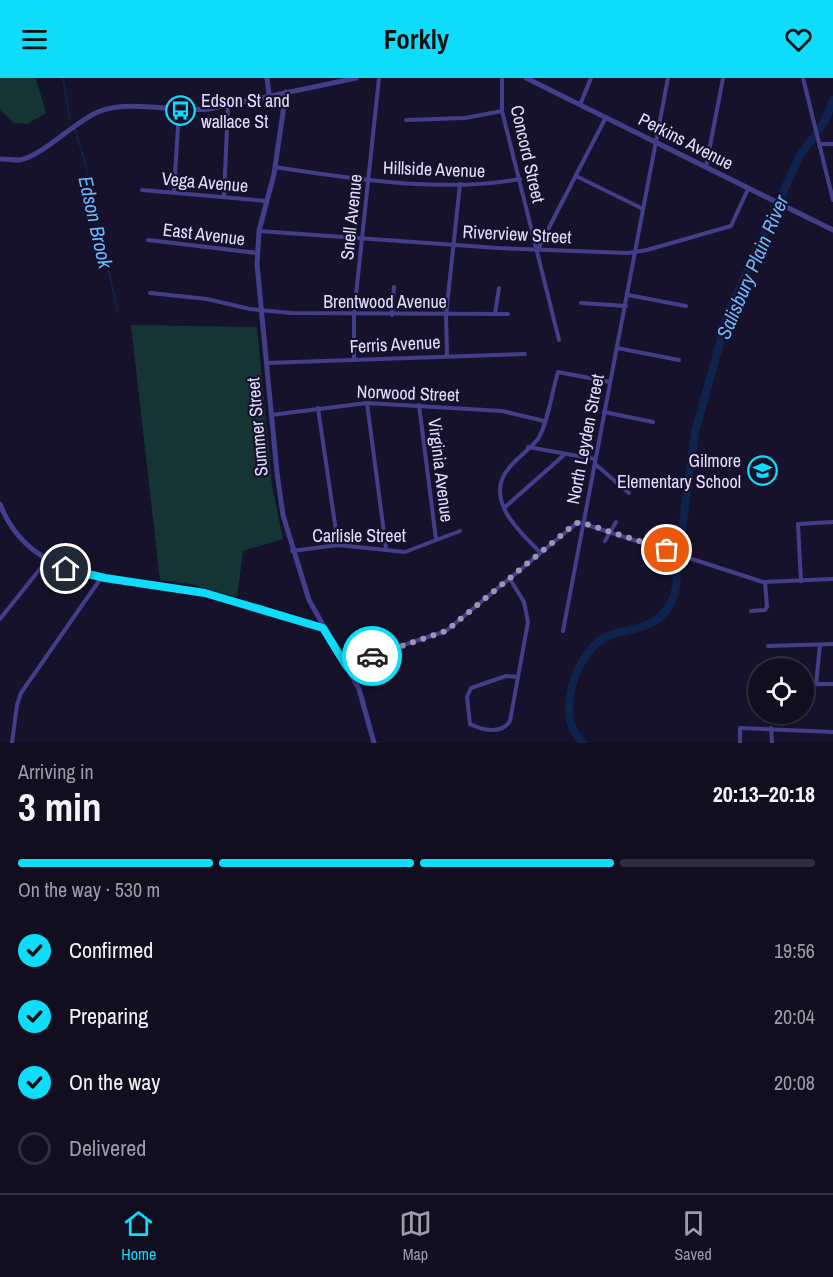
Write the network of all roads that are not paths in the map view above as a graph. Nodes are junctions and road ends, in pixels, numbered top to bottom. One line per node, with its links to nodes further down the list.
1 (267, 78): 12 (street)
2 (356, 78): 10 (street)
3 (379, 78): 27 (street, Snell Avenue)
4 (502, 78): 16 (street, Concord Street)
5 (526, 78): 14 (street, Perkins Avenue)
6 (591, 78): 14 (street)
7 (668, 78): 19 (street, North Leyden Street)
8 (723, 78): 24 (street)
9 (803, 78): 20 (street)
10 (346, 79): 11 (street)
11 (286, 92): 12 (street); 23 (street, Summer Street)
12 (269, 95): 13 (street)
13 (228, 104): 15 (street); 32 (street)
14 (580, 105): 17 (street, Perkins Avenue)
15 (179, 110): 22 (street); 31 (street)
16 (502, 111): 18 (street); 26 (street, Concord Street)
17 (606, 117): 19 (street, Perkins Avenue); 25 (street)
18 (406, 120)
19 (656, 142): 24 (street, Perkins Avenue); 35 (street, North Leyden Street)
20 (819, 144): 21 (street); 33 (street)
21 (833, 144)
22 (0, 159)
23 (275, 167): 27 (street, Hillside Avenue); 34 (street, Summer Street)
24 (706, 167): 29 (street, Perkins Avenue)
25 (576, 176): 35 (street); 41 (street)
26 (520, 179): 28 (street, Hillside Avenue); 41 (street, Concord Street)
27 (368, 180): 28 (street, Hillside Avenue); 38 (street, Snell Avenue)
28 (460, 184): 40 (street)
29 (748, 189): 36 (street, Perkins Avenue); 42 (street, Riverview Street)
30 (142, 190): 31 (street, Vega Avenue)
31 (174, 192): 32 (street, Vega Avenue)
32 (224, 196): 34 (street, Vega Avenue)
33 (833, 200)
34 (266, 201): 37 (street, Summer Street)
35 (644, 209): 42 (street, North Leyden Street)
36 (833, 230)
37 (259, 231): 38 (street, Riverview Street); 43 (street, Summer Street)
38 (363, 237): 40 (street, Riverview Street); 52 (street, Snell Avenue)
39 (148, 240): 43 (street, East Avenue)
40 (454, 244): 41 (street, Riverview Street); 55 (street)
41 (538, 249): 42 (street, Riverview Street); 57 (street, Concord Street)
42 (635, 253): 47 (street, North Leyden Street)
43 (257, 254): 51 (street, Summer Street)
44 (394, 287): 54 (street)
45 (499, 288): 56 (street)
46 (150, 293): 51 (street, Brentwood Avenue)
47 (628, 295): 49 (street, North Leyden Street); 50 (street)
48 (581, 303): 49 (street)
49 (626, 306): 58 (street, North Leyden Street)
50 (686, 306)
51 (261, 311): 52 (street, Brentwood Avenue); 63 (street, Summer Street)
52 (354, 314): 54 (street, Brentwood Avenue); 61 (street, Snell Avenue)
53 (508, 314): 56 (street, Brentwood Avenue)
54 (392, 315): 55 (street, Brentwood Avenue)
55 (446, 315): 56 (street, Brentwood Avenue); 60 (street)
56 (495, 315)
57 (560, 340)
58 (616, 348): 62 (street); 64 (street, North Leyden Street)
59 (525, 354): 60 (street, Ferris Avenue)
60 (447, 355): 61 (street, Ferris Avenue)
61 (354, 360): 63 (street, Ferris Avenue)
62 (679, 360)
63 (266, 363): 69 (street, Summer Street)
64 (610, 382): 68 (street, North Leyden Street); 70 (street)
65 (367, 404): 66 (street, Norwood Street); 67 (street, Norwood Street); 86 (street)
66 (419, 405): 70 (street, Norwood Street); 83 (street, Virginia Avenue)
67 (318, 408): 69 (street, Norwood Street); 85 (street)
68 (604, 412): 71 (street); 74 (street, North Leyden Street)
69 (271, 415): 87 (street, Summer Street)
70 (544, 421): 72 (street)
71 (653, 422)
72 (528, 447): 73 (street); 77 (street)
73 (564, 455): 74 (street); 77 (street)
74 (595, 461): 75 (street); 80 (street, North Leyden Street)
75 (629, 493)
76 (0, 504): 89 (street)
77 (504, 508): 88 (street)
78 (616, 522): 82 (street)
79 (833, 522): 93 (street)
80 (583, 523): 82 (street); 88 (street); 98 (street, North Leyden Street)
81 (460, 531): 83 (street, Carlisle Street)
82 (610, 532): 84 (street); 94 (street)
83 (436, 539): 86 (street, Carlisle Street)
84 (605, 541)
85 (338, 545): 86 (street, Carlisle Street); 87 (street, Carlisle Street)
86 (386, 549)
87 (292, 551): 97 (street, Summer Street)
88 (540, 552): 91 (street)
89 (48, 559): 90 (street); 96 (street)
90 (102, 578): 97 (street); 108 (street)
91 (510, 579): 102 (street); 103 (street)
92 (833, 579): 93 (street)
93 (801, 581): 94 (street)
94 (765, 582): 95 (street)
95 (751, 611)
96 (0, 619)
97 (323, 628): 102 (street, Summer Street)
98 (563, 631)
99 (833, 644): 100 (street)
100 (820, 645): 101 (street); 104 (street)
101 (768, 646)
102 (347, 667): 109 (street, Summer Street)
103 (518, 677): 103 (street)
104 (816, 684): 105 (street)
105 (833, 684)
106 (771, 728): 107 (street); 110 (street); 111 (street)
107 (833, 732)
108 (12, 743)
109 (374, 743)
110 (740, 743)
111 (772, 743)

